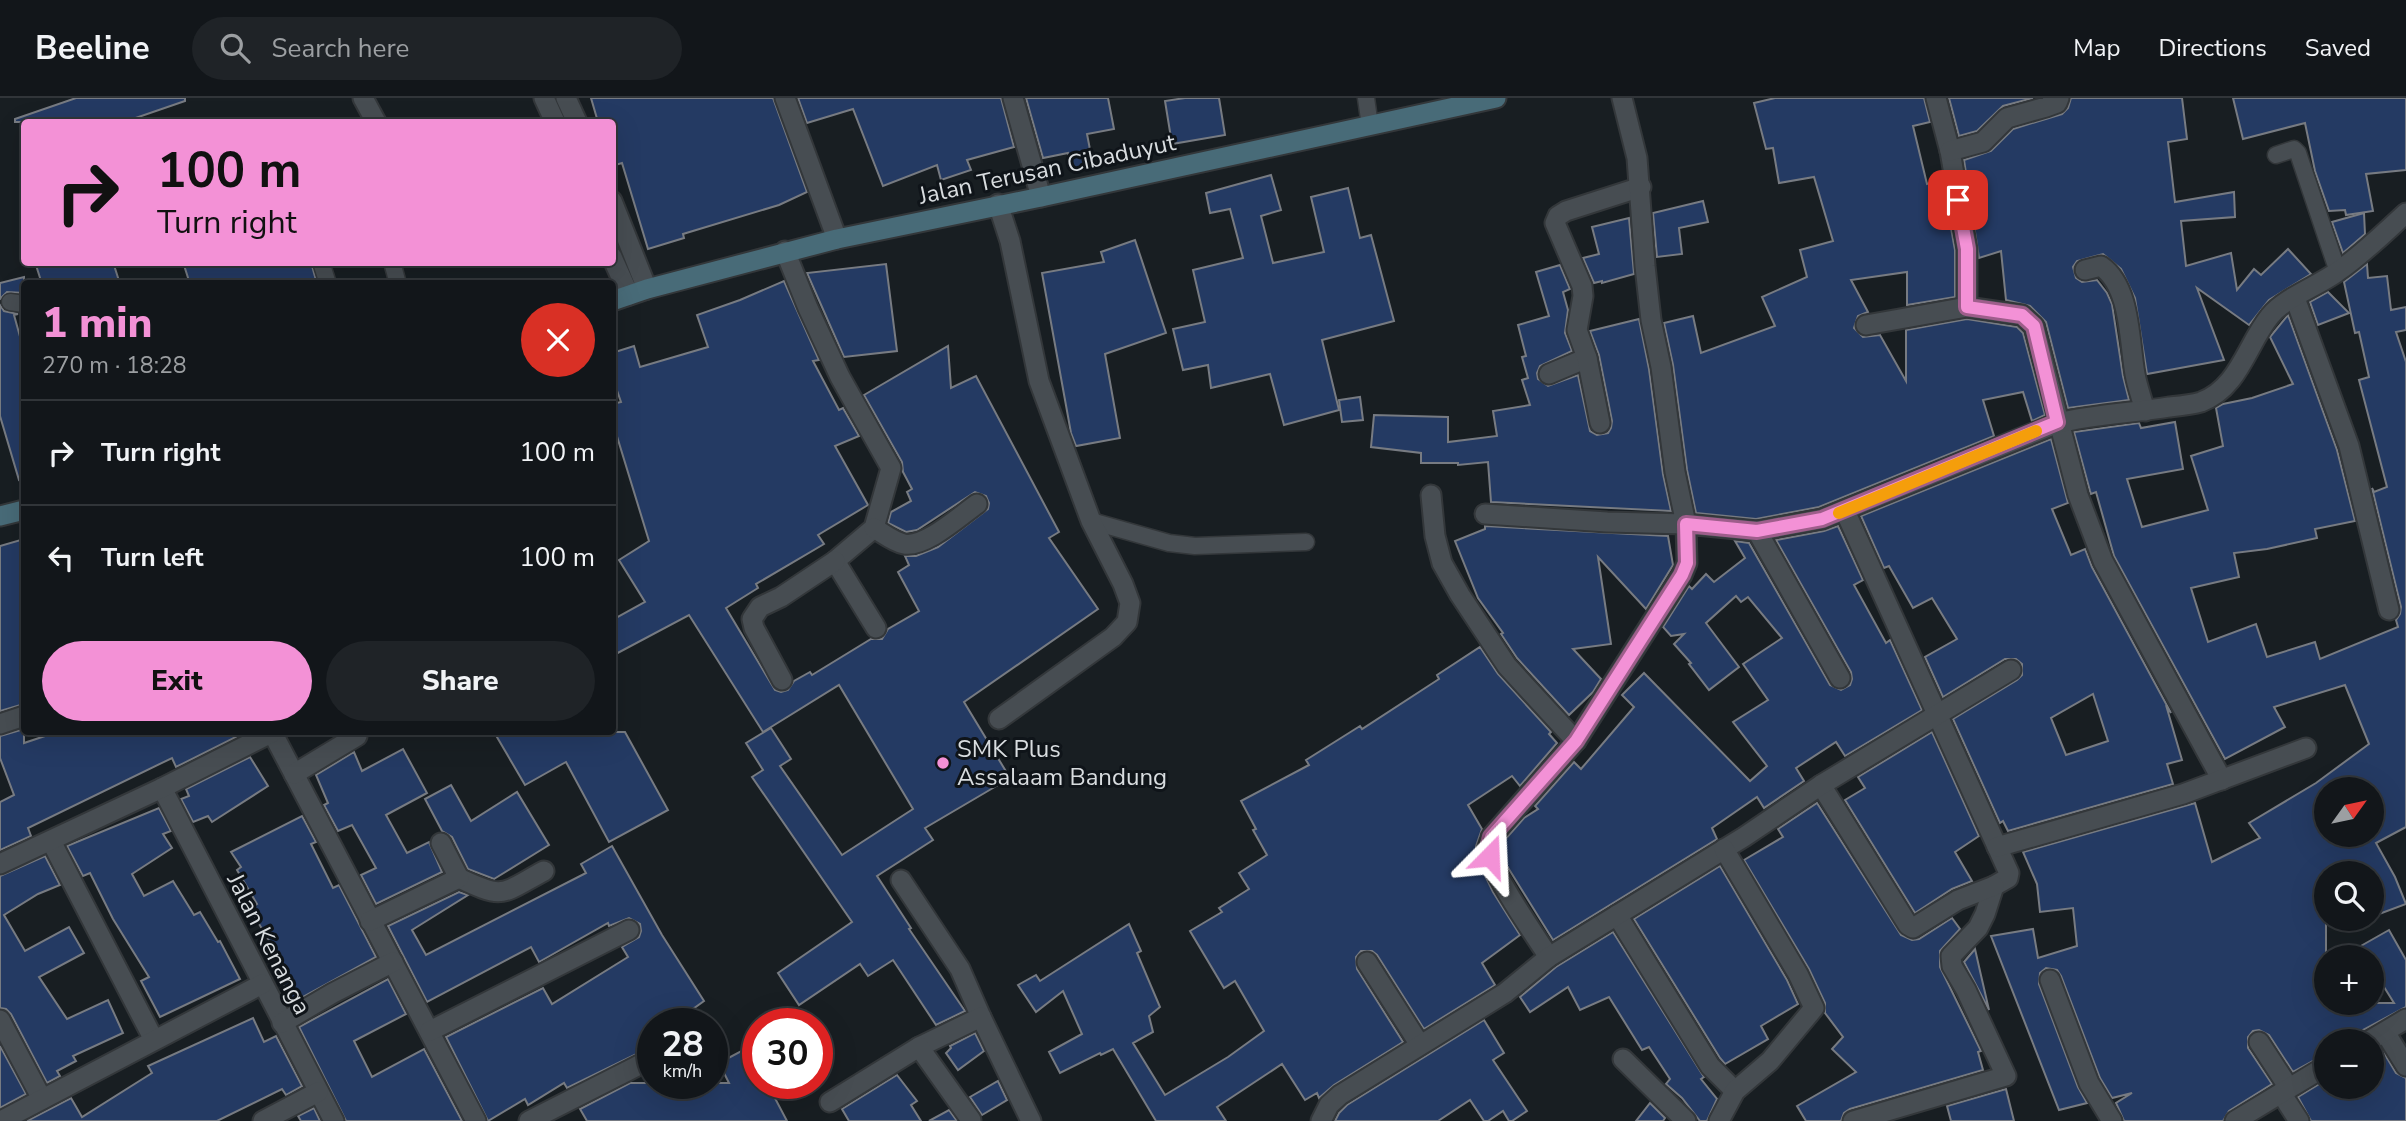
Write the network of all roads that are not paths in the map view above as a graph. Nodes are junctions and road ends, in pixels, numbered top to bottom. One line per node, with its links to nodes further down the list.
1 (363, 98): 11 (street)
2 (544, 98): 12 (street)
3 (566, 98): 13 (street)
4 (785, 98): 22 (street)
5 (1013, 98): 18 (street)
6 (1366, 98): 14 (lane)
7 (1496, 98): 14 (main road, Jalan Terusan Cibaduyut)
8 (1622, 98): 17 (street)
9 (1936, 98): 15 (street)
10 (2059, 98): 15 (street)
11 (374, 119)
12 (554, 119)
13 (576, 119)
14 (1370, 126): 18 (main road, Jalan Terusan Cibaduyut)
15 (1950, 151): 29 (street)
16 (2276, 155): 26 (lane)
17 (1641, 187): 31 (street); 43 (street)
18 (1041, 197): 19 (main road, Jalan Terusan Cibaduyut)
19 (998, 204): 22 (main road, Jalan Terusan Cibaduyut); 42 (street)
20 (2406, 213): 26 (street)
21 (616, 219): 27 (street)
22 (836, 239): 23 (main road, Jalan Terusan Cibaduyut)
23 (785, 251): 27 (main road, Jalan Terusan Cibaduyut); 44 (street)
24 (616, 266): 27 (street)
25 (2085, 270): 33 (street)
26 (2338, 272): 28 (street)
27 (629, 295)
28 (2295, 298): 33 (street); 48 (street)
29 (1967, 307): 30 (street); 34 (street)
30 (1866, 325)
31 (1587, 358): 32 (street); 35 (street)
32 (1549, 374)
33 (2145, 411): 34 (street)
34 (2057, 422): 39 (street); 63 (street)
35 (1600, 423)
36 (1431, 495): 60 (street)
37 (977, 504): 44 (street)
38 (21, 511): 41 (main road)
39 (1845, 511): 45 (street); 53 (street)
40 (1485, 514): 43 (street)
41 (0, 516)
42 (1091, 521): 46 (lane); 55 (street)
43 (1686, 524): 45 (street); 60 (street)
44 (874, 528): 47 (street)
45 (1757, 531): 51 (street)
46 (1306, 542)
47 (835, 561): 49 (street); 52 (street)
48 (2389, 610)
49 (876, 628)
50 (2011, 670): 53 (street)
51 (1840, 678)
52 (782, 680)
53 (1937, 714): 64 (street); 68 (street)
54 (21, 717): 56 (street)
55 (999, 719)
56 (0, 724)
57 (267, 735): 65 (street)
58 (274, 735): 62 (street)
59 (357, 736): 62 (street)
60 (1576, 741): 78 (street)
61 (2305, 748): 63 (street)
62 (294, 774): 76 (street)
63 (2222, 780): 68 (street)
64 (1821, 785): 69 (street); 74 (street)
65 (163, 788): 66 (street); 82 (street, Jalan Kenanga)
66 (51, 841): 70 (street); 89 (street)
67 (441, 843): 72 (street)
68 (1997, 846): 74 (street)
69 (1724, 849): 75 (street); 99 (street)
70 (0, 864)
71 (544, 871): 72 (street)
72 (459, 878): 76 (street)
73 (901, 880): 83 (street)
74 (1994, 886): 113 (street)
75 (1617, 915): 78 (street); 99 (street)
76 (370, 921): 79 (street)
77 (629, 930): 87 (street)
78 (1549, 957): 92 (street)
79 (393, 962): 86 (street); 87 (street)
80 (1367, 962): 92 (street)
81 (2050, 980): 114 (street)
82 (262, 984): 86 (street, Jalan Kenanga); 89 (street)
83 (981, 1017): 93 (street); 109 (street)
84 (2406, 1019): 88 (street)
85 (0, 1020): 101 (street)
86 (282, 1023): 100 (street, Jalan Kenanga)
87 (430, 1031): 106 (street)
88 (2384, 1032)
89 (154, 1040): 101 (street)
90 (2259, 1042): 98 (street)
91 (2384, 1043): 96 (street)
92 (1420, 1045): 110 (street)
93 (919, 1047): 102 (street); 108 (street)
94 (1623, 1059): 111 (street)
95 (637, 1066): 107 (street)
96 (2406, 1066)
97 (2314, 1073): 98 (street)
98 (2285, 1090): 115 (street); 116 (street)
99 (1735, 1091): 112 (street)
100 (318, 1092): 104 (street); 105 (street, Jalan Kenanga)
101 (42, 1099): 103 (street)
102 (830, 1102)
103 (1, 1121)
104 (263, 1121)
105 (334, 1121)
106 (476, 1121)
107 (529, 1121)
108 (971, 1121)
109 (1031, 1121)
110 (1321, 1121)
111 (1686, 1121)
112 (1719, 1121)
113 (1853, 1121)
114 (2112, 1121)
115 (2235, 1121)
116 (2299, 1121)

